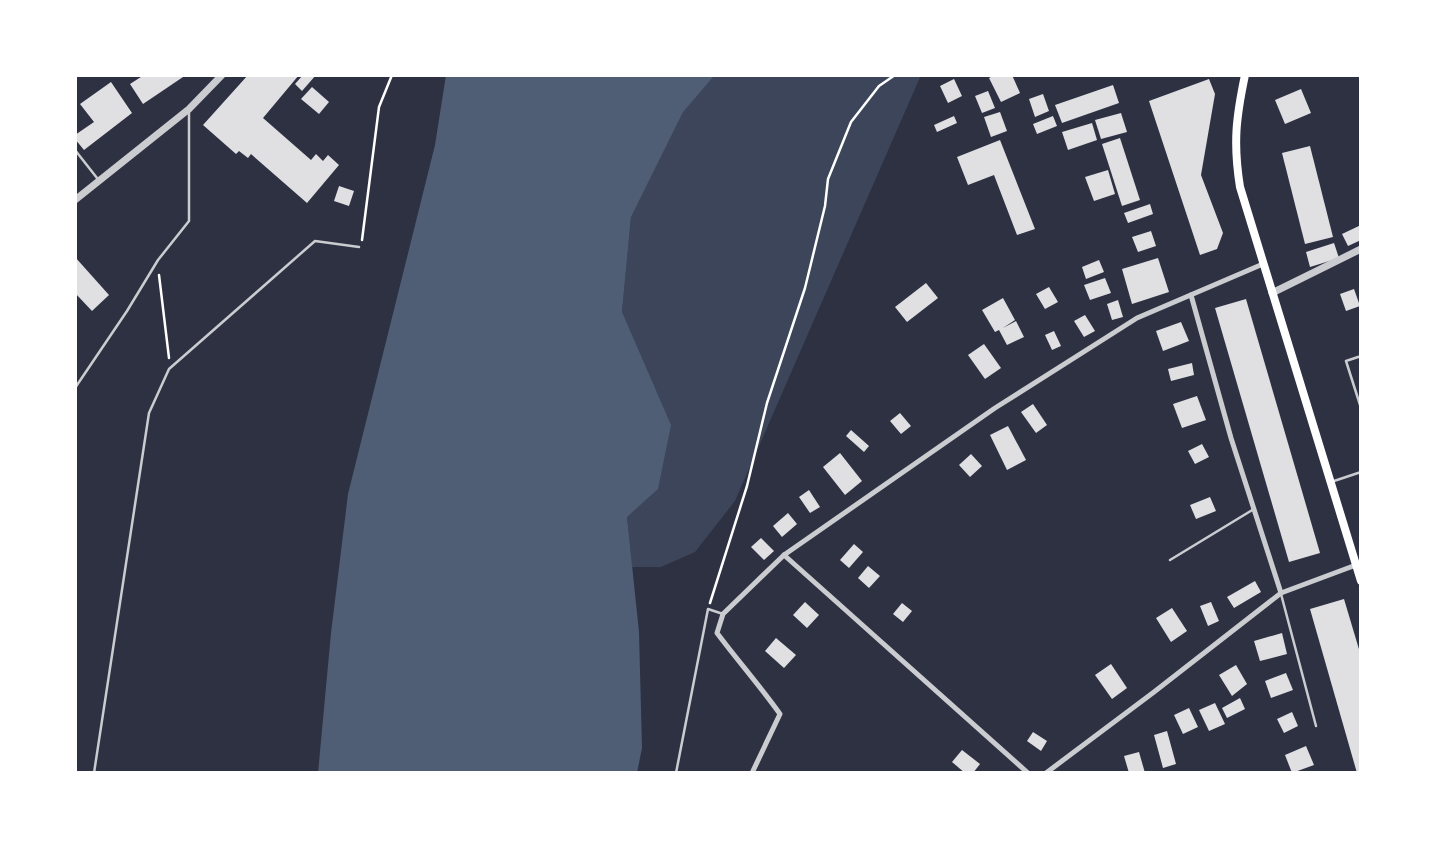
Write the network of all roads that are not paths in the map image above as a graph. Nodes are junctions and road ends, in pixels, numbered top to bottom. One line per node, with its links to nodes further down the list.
1 (222, 75): 3 (street)
2 (1245, 75): 9 (main road)
3 (189, 109): 5 (street); 13 (lane)
4 (75, 150): 5 (lane)
5 (99, 181): 6 (street)
6 (75, 200)
7 (359, 247): 25 (lane)
8 (1361, 249): 10 (street)
9 (1263, 264): 10 (main road); 11 (street)
10 (1272, 293): 16 (main road)
11 (1191, 295): 17 (street); 18 (street)
12 (1361, 356): 14 (lane)
13 (75, 388)
14 (1361, 408)
15 (1361, 472): 16 (lane)
16 (1331, 482): 20 (main road)
17 (1254, 509): 19 (lane); 22 (street)
18 (784, 555): 23 (street); 28 (street)
19 (1170, 560)
20 (1358, 564): 21 (main road); 22 (street)
21 (1361, 581)
22 (1281, 593): 24 (lane); 29 (street)
23 (723, 614): 26 (lane); 27 (street)
24 (1316, 726)
25 (94, 773)
26 (676, 773)
27 (752, 773)
28 (1028, 773)
29 (1046, 773)

